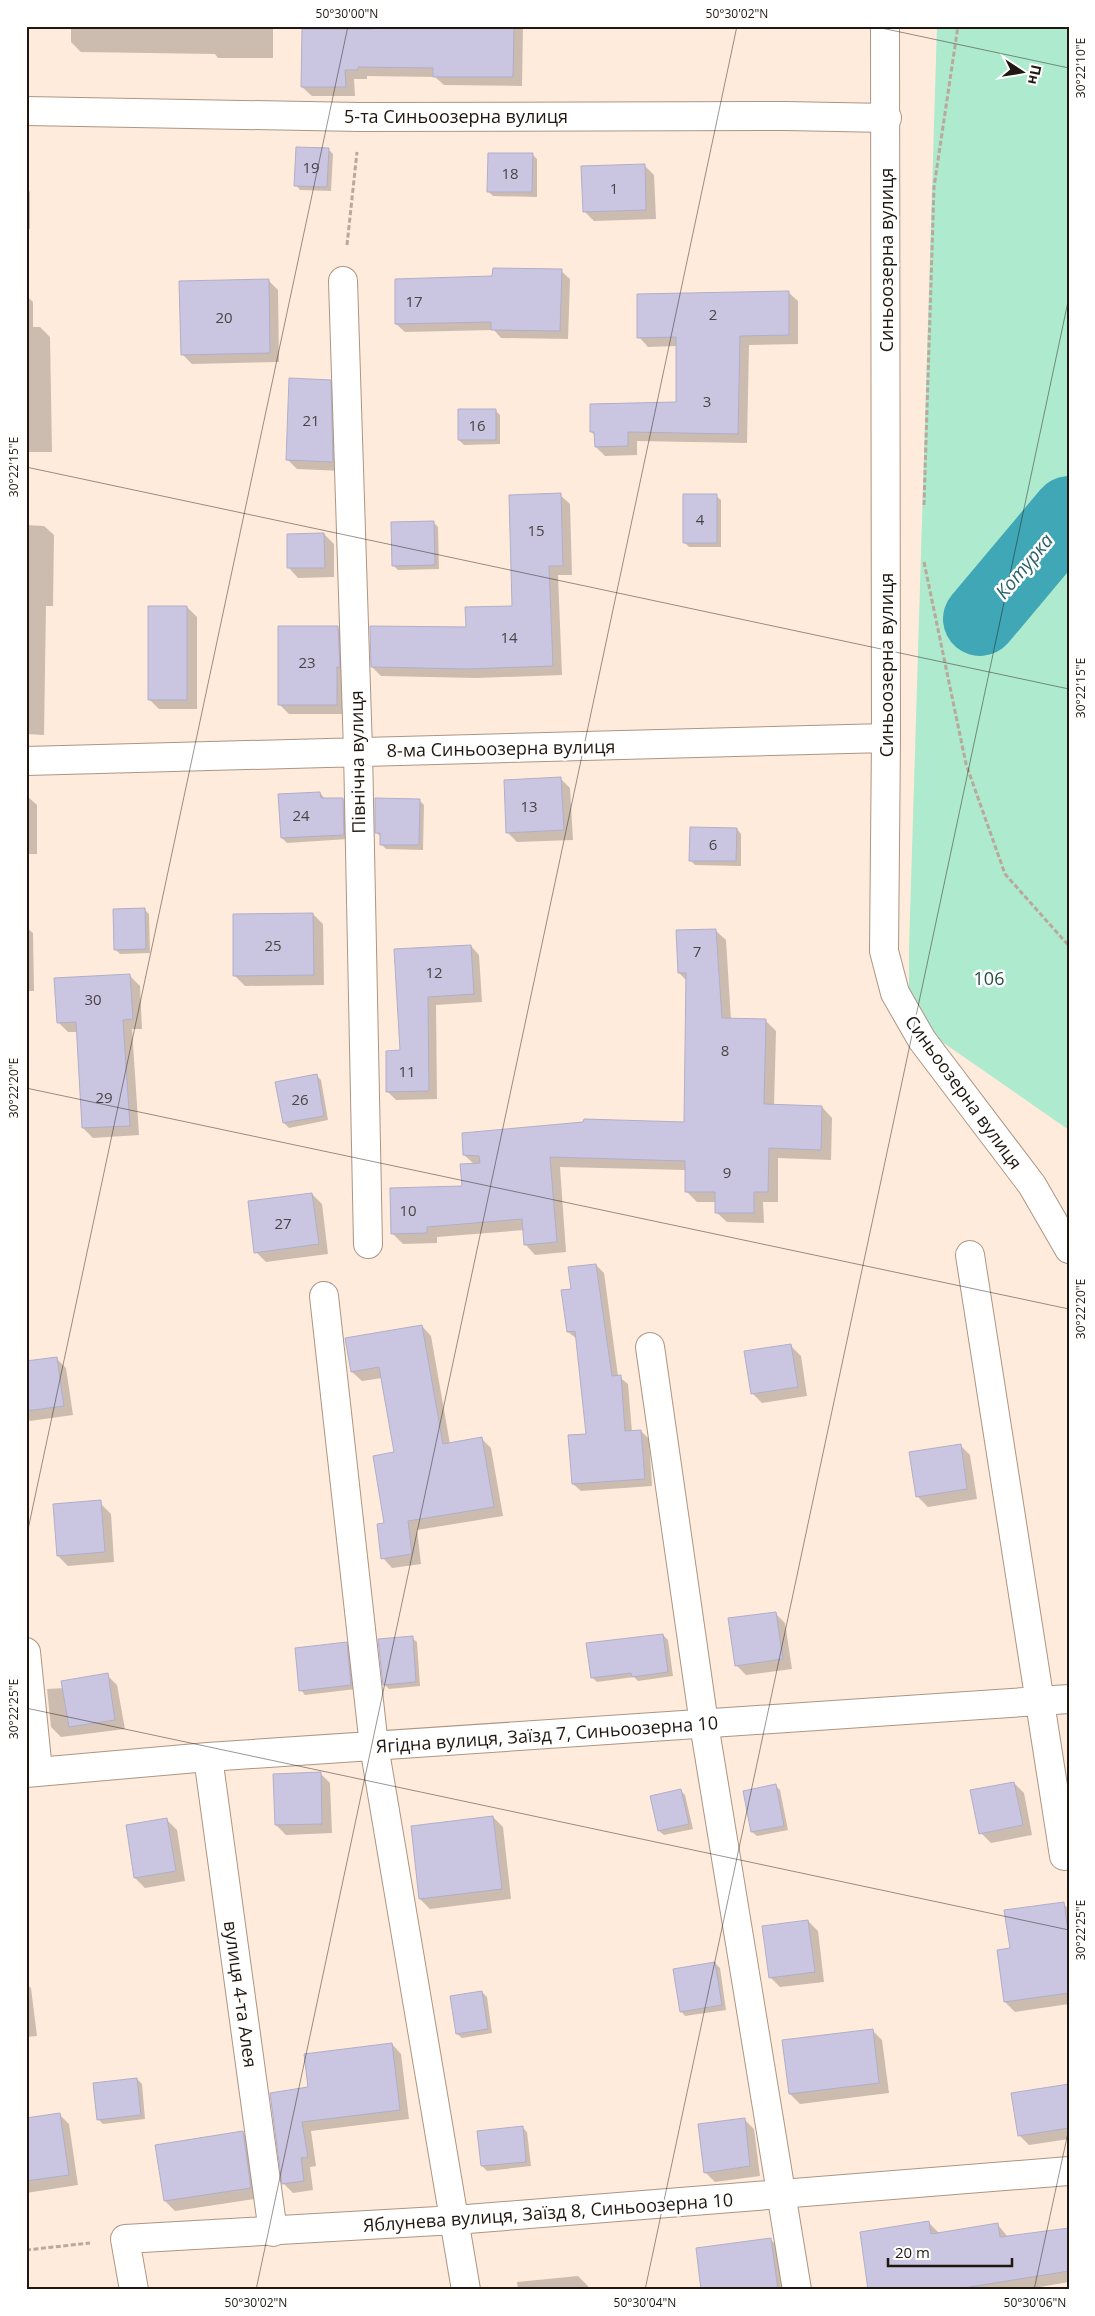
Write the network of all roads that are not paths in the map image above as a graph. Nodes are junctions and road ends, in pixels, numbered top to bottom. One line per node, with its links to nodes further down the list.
1 (885, 26): 3 (street, Синьоозерна вулиця)
2 (26, 111): 3 (street, 5-та Синьоозерна вулиця)
3 (886, 118): 5 (street, Синьоозерна вулиця)
4 (344, 280): 6 (street, Північна вулиця)
5 (886, 738): 6 (street, 8-ма Синьоозерна вулиця); 9 (street, Синьоозерна вулиця)
6 (358, 751): 7 (street, 8-ма Синьоозерна вулиця); 8 (street, Північна вулиця)
7 (26, 761)
8 (368, 1244)
9 (1069, 1249)
10 (970, 1255): 15 (street)
11 (324, 1296): 17 (street)
12 (650, 1348): 16 (street)
13 (26, 1652): 19 (street)
14 (1069, 1699): 15 (street, Ягідна вулиця, Заїзд 7, Синьоозерна 10)
15 (1040, 1701): 16 (street, Ягідна вулиця, Заїзд 7, Синьоозерна 10); 20 (street)
16 (704, 1724): 17 (street, Ягідна вулиця, Заїзд 7, Синьоозерна 10); 22 (street)
17 (374, 1746): 18 (street, Ягідна вулиця, Заїзд 7, Синьоозерна 10); 23 (street)
18 (208, 1757): 19 (street, Ягідна вулиця, Заїзд 7, Синьоозерна 10); 24 (street, вулиця 4-та Алея)
19 (32, 1772)
20 (1064, 1856)
21 (1069, 2171): 22 (street, Яблунева вулиця, Заїзд 8, Синьоозерна 10)
22 (781, 2195): 23 (street, Яблунева вулиця, Заїзд 8, Синьоозерна 10); 27 (street)
23 (455, 2220): 24 (street, Яблунева вулиця, Заїзд 8, Синьоозерна 10); 26 (street)
24 (273, 2232): 25 (street, Яблунева вулиця, Заїзд 8, Синьоозерна 10)
25 (134, 2290)
26 (466, 2290)
27 (797, 2290)

